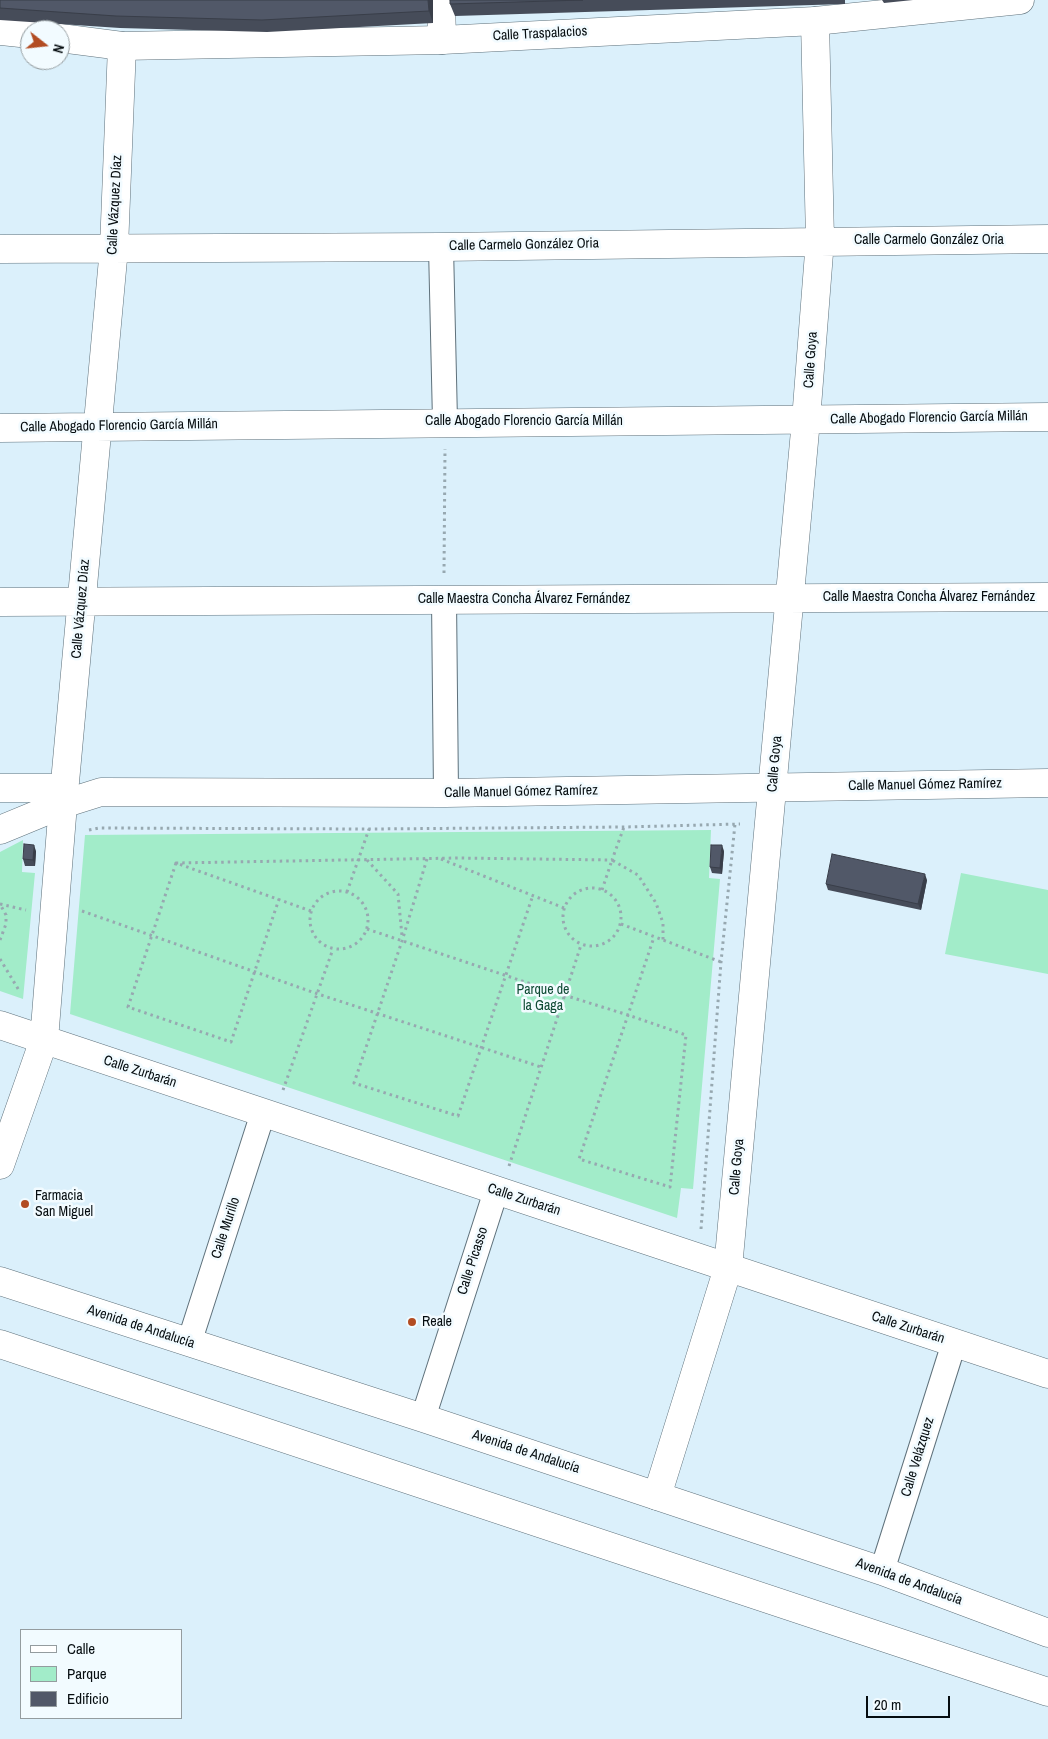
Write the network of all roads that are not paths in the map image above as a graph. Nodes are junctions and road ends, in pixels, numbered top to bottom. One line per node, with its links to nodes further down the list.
1 (442, 0): 8 (main road)
2 (1020, 0): 3 (main road, Calle Traspalacios)
3 (868, 8): 4 (main road, Calle Traspalacios)
4 (815, 21): 8 (main road, Calle Traspalacios); 11 (main road, Calle Goya)
5 (0, 31): 6 (main road)
6 (20, 33)
7 (70, 39): 9 (main road, Calle Traspalacios)
8 (442, 40): 9 (main road, Calle Traspalacios)
9 (122, 46): 13 (main road, Calle Vázquez Díaz)
10 (1048, 239): 11 (main road, Calle Carmelo González Oria)
11 (820, 240): 12 (main road, Calle Carmelo González Oria); 16 (main road, Calle Goya)
12 (441, 247): 13 (main road, Calle Carmelo González Oria); 17 (street)
13 (114, 248): 14 (main road, Calle Carmelo González Oria); 18 (main road, Calle Vázquez Díaz)
14 (0, 249)
15 (1048, 417): 16 (main road, Calle Abogado Florencio García Millán)
16 (806, 420): 17 (main road, Calle Abogado Florencio García Millán); 21 (main road, Calle Goya)
17 (445, 421): 18 (main road, Calle Abogado Florencio García Millán)
18 (97, 426): 19 (main road, Calle Abogado Florencio García Millán); 24 (main road, Calle Vázquez Díaz)
19 (0, 428)
20 (1048, 597): 21 (main road, Calle Maestra Concha Álvarez Fernández)
21 (789, 598): 22 (main road, Calle Maestra Concha Álvarez Fernández); 26 (main road, Calle Goya)
22 (444, 599): 24 (main road, Calle Maestra Concha Álvarez Fernández); 28 (street)
23 (0, 602): 24 (main road, Calle Maestra Concha Álvarez Fernández)
24 (82, 602): 29 (main road, Calle Vázquez Díaz)
25 (1048, 783): 26 (main road, Calle Manuel Gómez Ramírez)
26 (773, 787): 28 (main road, Calle Manuel Gómez Ramírez); 36 (main road, Calle Goya)
27 (0, 788): 29 (main road)
28 (446, 793): 29 (main road, Calle Manuel Gómez Ramírez)
29 (63, 796): 30 (main road, Calle Manuel Gómez Ramírez); 32 (main road, Calle Vázquez Díaz)
30 (0, 830)
31 (0, 1025): 32 (main road, Calle Zurbarán)
32 (44, 1040): 33 (main road, Calle Zurbarán); 34 (main road, Calle Vázquez Díaz)
33 (272, 1104): 35 (main road, Calle Zurbarán); 38 (street, Calle Murillo)
34 (0, 1164)
35 (502, 1181): 36 (main road, Calle Zurbarán); 42 (street, Calle Picasso)
36 (728, 1268): 39 (main road, Calle Zurbarán); 43 (main road, Calle Goya)
37 (0, 1281): 38 (main road, Avenida de Andalucía)
38 (189, 1342): 42 (main road, Avenida de Andalucía)
39 (954, 1343): 41 (main road, Calle Zurbarán); 44 (street, Calle Velázquez)
40 (0, 1344): 46 (main road)
41 (1048, 1374)
42 (423, 1418): 43 (main road, Avenida de Andalucía)
43 (657, 1496): 44 (main road, Avenida de Andalucía)
44 (882, 1571): 45 (main road, Avenida de Andalucía)
45 (1048, 1633)
46 (1048, 1692)

